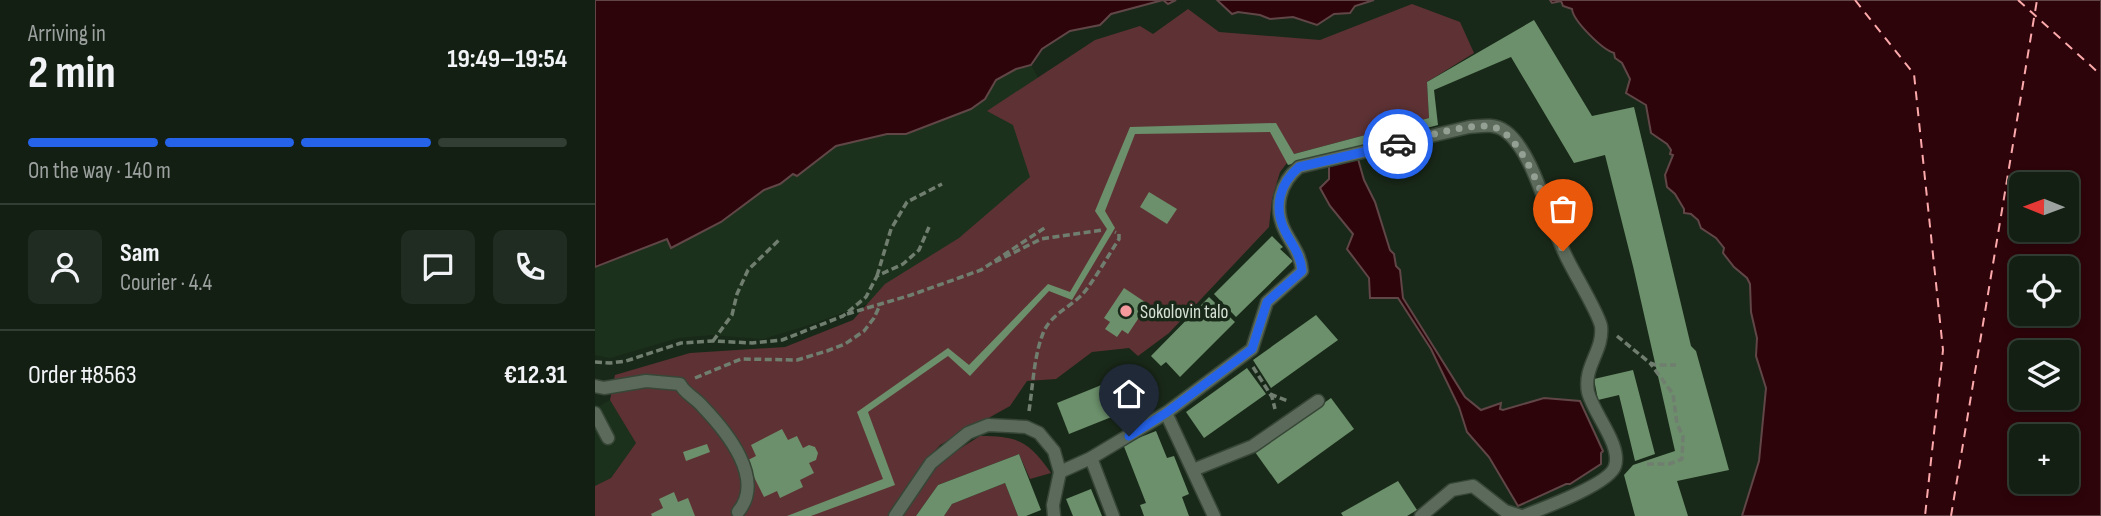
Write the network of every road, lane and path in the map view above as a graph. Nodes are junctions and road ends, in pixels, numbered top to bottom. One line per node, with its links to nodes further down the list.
1 (942, 184): 8 (path)
2 (929, 227): 8 (path)
3 (1045, 227): 7 (path)
4 (1103, 230): 7 (path)
5 (1115, 232): 22 (path)
6 (780, 239): 12 (path)
7 (981, 270): 9 (path)
8 (877, 276): 10 (path)
9 (880, 304): 10 (path); 17 (path)
10 (843, 316): 12 (path)
11 (1601, 325): 13 (lane); 15 (path); 35 (lane)
12 (713, 341): 14 (path)
13 (1245, 354): 21 (lane); 23 (path)
14 (595, 362)
15 (1650, 363): 16 (path); 26 (path)
16 (1676, 365)
17 (680, 384): 18 (lane); 29 (lane)
18 (595, 386)
19 (1318, 401): 23 (lane)
20 (595, 413): 24 (lane)
21 (1166, 413): 25 (lane); 27 (lane)
22 (1026, 427): 28 (lane); 30 (lane)
23 (1278, 429): 27 (lane)
24 (608, 438)
25 (1091, 458): 28 (lane); 32 (lane)
26 (1647, 464)
27 (1193, 470): 33 (lane)
28 (1060, 472): 31 (lane)
29 (738, 512)
30 (895, 516)
31 (1054, 516)
32 (1112, 516)
33 (1214, 516)
34 (1421, 516): 35 (lane)
35 (1522, 516)

